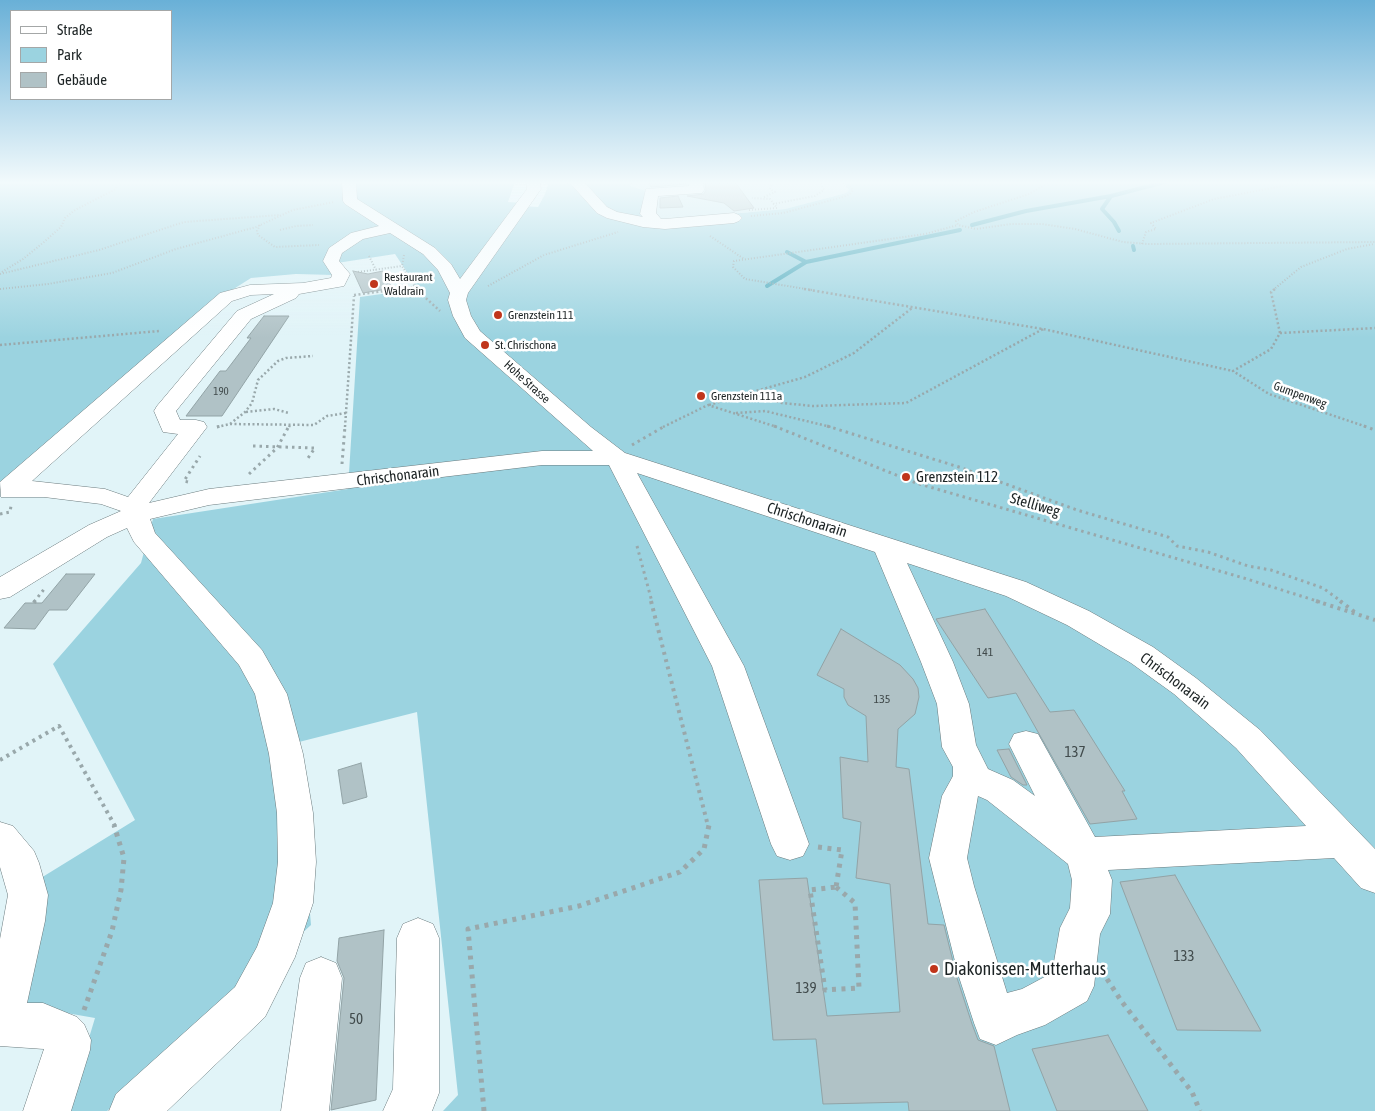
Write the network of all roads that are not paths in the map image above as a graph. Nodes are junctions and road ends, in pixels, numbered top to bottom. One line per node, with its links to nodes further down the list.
1 (366, 234): 4 (street)
2 (401, 234): 5 (street, Hohe Strasse)
3 (503, 234): 5 (street)
4 (303, 288): 6 (street); 7 (street)
5 (458, 297): 8 (street, Hohe Strasse)
6 (213, 352): 7 (street); 10 (street)
7 (152, 361): 9 (street)
8 (617, 458): 10 (street, Chrischonarain); 11 (street, Chrischonarain); 17 (street)
9 (5, 489): 10 (street)
10 (135, 510): 12 (street, Chrischonarain); 23 (street)
11 (886, 546): 14 (street); 16 (street, Chrischonarain)
12 (0, 590)
13 (1026, 744): 18 (street)
14 (971, 777): 18 (street); 18 (street)
15 (0, 838): 22 (street)
16 (1342, 841): 18 (street); 19 (street, Chrischonarain)
17 (790, 844)
18 (1084, 854)
19 (1375, 876)
20 (418, 938): 25 (street)
21 (321, 978): 24 (street)
22 (47, 1111)
23 (133, 1111)
24 (305, 1111)
25 (407, 1111)

